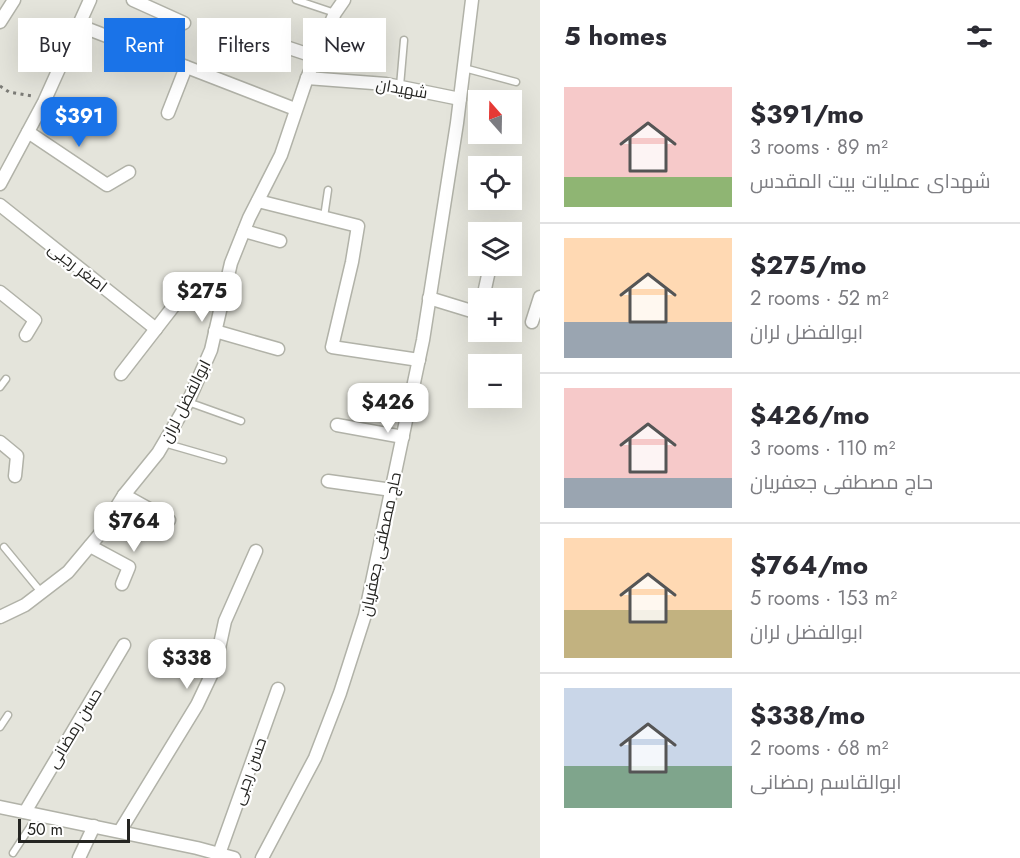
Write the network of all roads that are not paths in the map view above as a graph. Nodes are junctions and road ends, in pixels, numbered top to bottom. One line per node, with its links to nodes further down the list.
1 (14, 0): 11 (street)
2 (90, 0): 8 (street)
3 (133, 0): 9 (street)
4 (296, 0): 7 (lane)
5 (344, 0): 7 (street, ابوالفضل لران)
6 (472, 0): 15 (street, حاج مصطفی جعفریان)
7 (335, 13): 10 (street, ابوالفضل لران)
8 (81, 18)
9 (173, 18)
10 (333, 18)
11 (0, 22)
12 (92, 30): 14 (street)
13 (404, 40): 20 (lane)
14 (186, 67): 22 (street); 23 (street)
15 (464, 68): 19 (lane); 21 (street, حاج مصطفی جعفریان)
16 (57, 72): 24 (street)
17 (310, 72): 18 (street, ابوالفضل لران)
18 (308, 78): 20 (street, شهیدان); 22 (street, ابوالفضل لران)
19 (516, 82)
20 (400, 87): 21 (street, شهیدان)
21 (460, 99): 35 (street, حاج مصطفی جعفریان)
22 (296, 109): 28 (street, ابوالفضل لران)
23 (168, 113)
24 (28, 132): 25 (street); 26 (street)
25 (129, 172)
26 (0, 184)
27 (328, 190): 30 (lane)
28 (258, 201): 30 (street); 31 (street, ابوالفضل لران)
29 (0, 205): 39 (street, اصغر رجبی)
30 (324, 218): 43 (street)
31 (244, 231): 32 (street); 40 (street, ابوالفضل لران)
32 (280, 241)
33 (0, 292): 41 (street)
34 (540, 297): 38 (street)
35 (429, 298): 37 (street); 43 (street, حاج مصطفی جعفریان)
36 (176, 303): 39 (street)
37 (468, 310)
38 (532, 322)
39 (156, 329): 44 (street)
40 (215, 331): 42 (street); 47 (street, ابوالفضل لران)
41 (26, 335)
42 (278, 349)
43 (419, 360): 50 (street, حاج مصطفی جعفریان)
44 (121, 374)
45 (6, 379): 46 (lane)
46 (0, 387)
47 (188, 402): 48 (lane); 51 (street, ابوالفضل لران)
48 (241, 421)
49 (337, 425): 50 (street)
50 (403, 437): 56 (street, حاج مصطفی جعفریان)
51 (164, 442): 53 (lane); 57 (street, ابوالفضل لران)
52 (2, 448): 54 (street)
53 (223, 460)
54 (15, 476)
55 (328, 481): 56 (street)
56 (392, 490): 78 (street, حاج مصطفی جعفریان)
57 (124, 495): 58 (street); 59 (street, ابوالفضل لران)
58 (169, 520)
59 (90, 546): 62 (street); 63 (street, ابوالفضل لران)
60 (4, 547): 63 (lane)
61 (256, 551): 73 (street)
62 (122, 584)
63 (42, 592): 64 (street, ابوالفضل لران)
64 (0, 617)
65 (124, 645): 70 (street, حسن رمضانی)
66 (279, 689): 75 (street, حسن رجبی)
67 (8, 715): 68 (lane)
68 (0, 727)
69 (0, 807): 70 (street)
70 (25, 812): 71 (street)
71 (38, 814): 72 (street); 74 (lane)
72 (94, 826): 73 (street); 76 (street)
73 (120, 831): 75 (street)
74 (13, 853)
75 (219, 854): 77 (street)
76 (79, 858)
77 (234, 858)
78 (262, 858)

